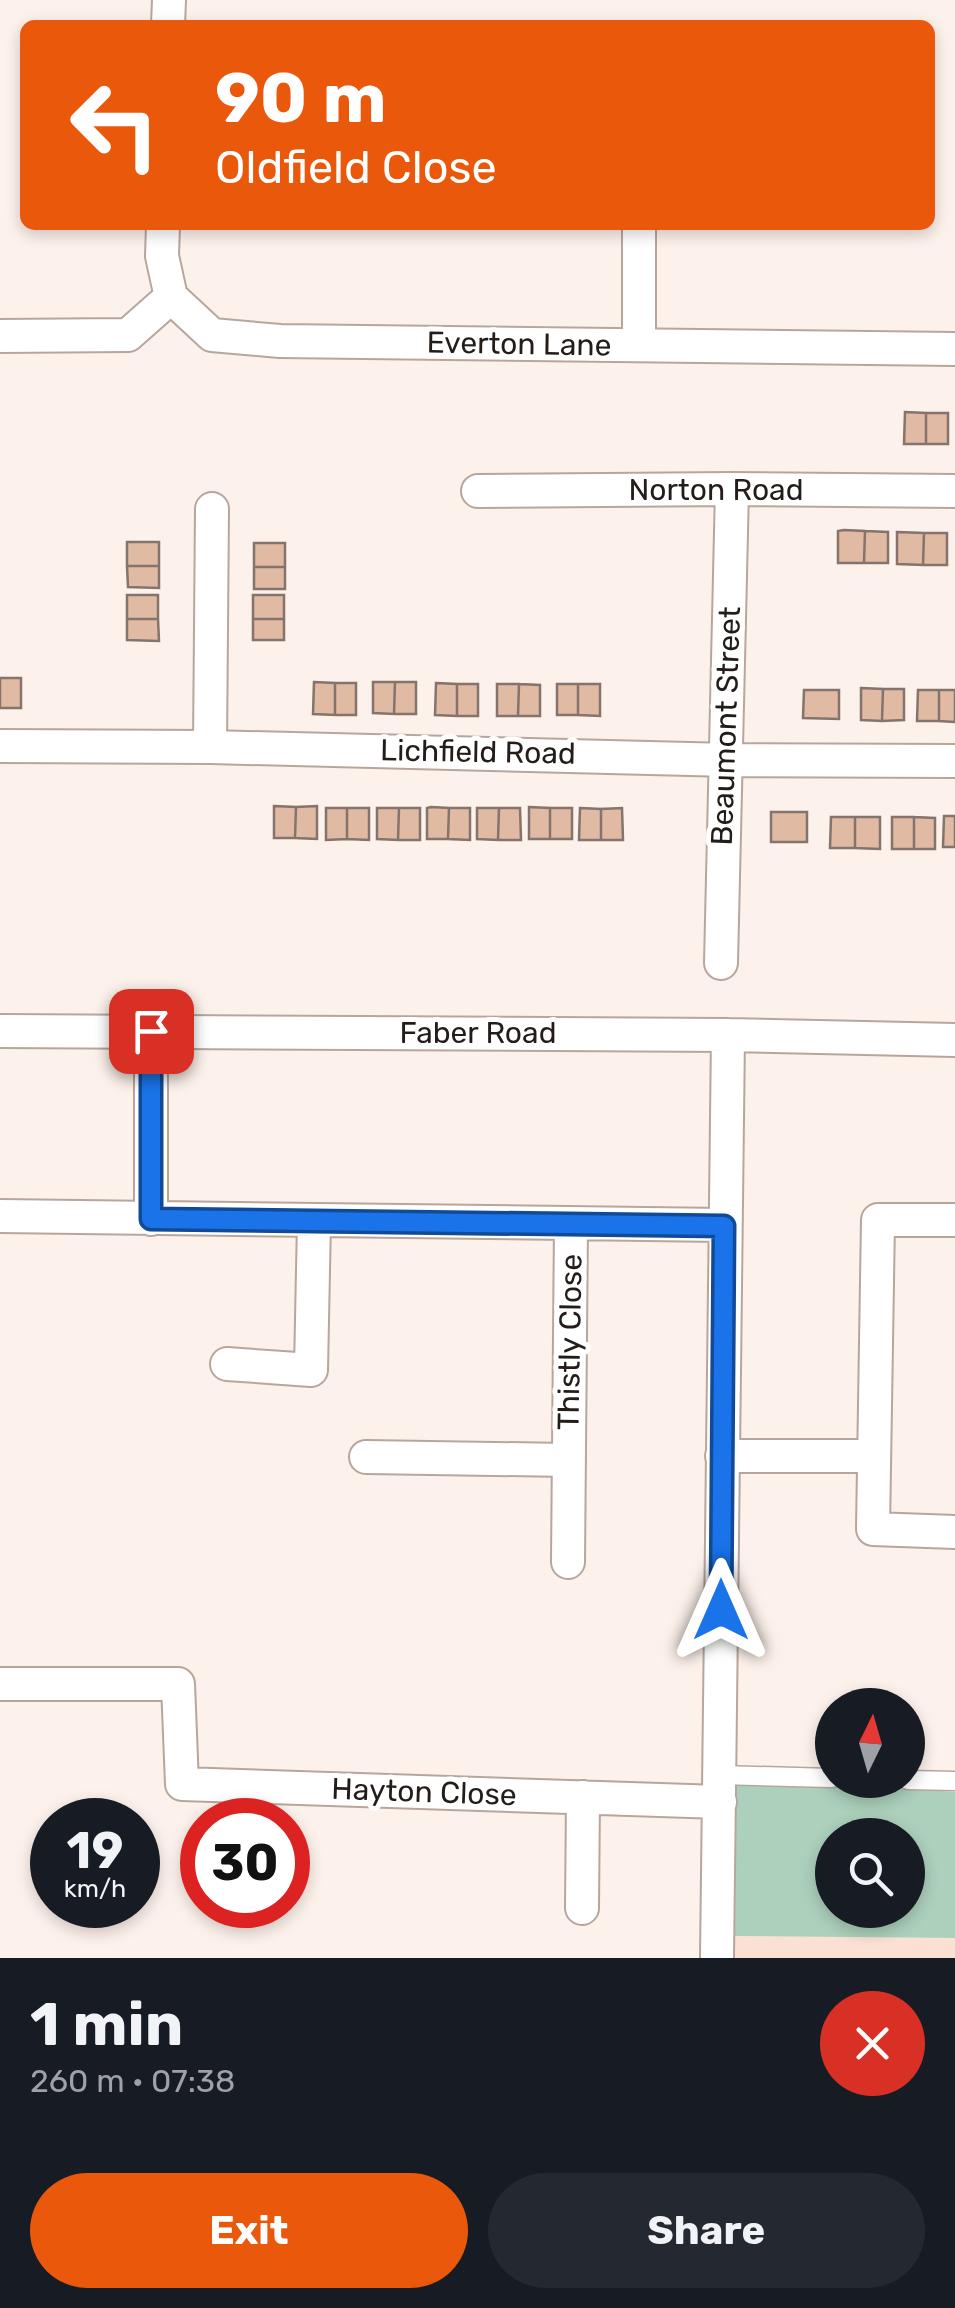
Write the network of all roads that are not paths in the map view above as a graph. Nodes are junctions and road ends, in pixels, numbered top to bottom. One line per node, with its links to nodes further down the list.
1 (163, 230): 3 (street)
2 (639, 230): 5 (street)
3 (171, 297): 4 (street); 5 (street, Everton Lane)
4 (0, 336)
5 (639, 345): 6 (street, Everton Lane)
6 (955, 349)
7 (732, 489): 8 (street, Norton Road); 9 (street, Norton Road); 13 (street, Beaumont Street)
8 (478, 491)
9 (955, 491)
10 (212, 509): 12 (street)
11 (0, 746): 12 (street, Lichfield Road)
12 (210, 746): 13 (street, Lichfield Road)
13 (724, 759): 14 (street, Lichfield Road); 15 (street, Beaumont Street)
14 (955, 761)
15 (721, 963)
16 (0, 1031): 17 (street, Faber Road)
17 (151, 1031): 18 (street, Faber Road); 21 (street)
18 (728, 1035): 19 (street, Faber Road); 25 (street)
19 (955, 1040)
20 (0, 1216): 21 (street)
21 (151, 1219): 23 (street)
22 (955, 1220): 28 (street)
23 (314, 1221): 24 (street); 26 (street)
24 (571, 1224): 25 (street); 30 (street, Thistly Close)
25 (724, 1226): 27 (street)
26 (227, 1364)
27 (722, 1456): 28 (street); 37 (street)
28 (874, 1456): 31 (street)
29 (366, 1457): 30 (street, Thistly Close)
30 (568, 1460): 32 (street, Thistly Close)
31 (955, 1532)
32 (568, 1562)
33 (0, 1684): 38 (street, Hayton Close)
34 (815, 1780): 37 (lane)
35 (925, 1780): 36 (lane)
36 (955, 1781)
37 (720, 1788): 38 (street, Hayton Close); 40 (street)
38 (583, 1798): 39 (street)
39 (582, 1908)
40 (717, 1958)

